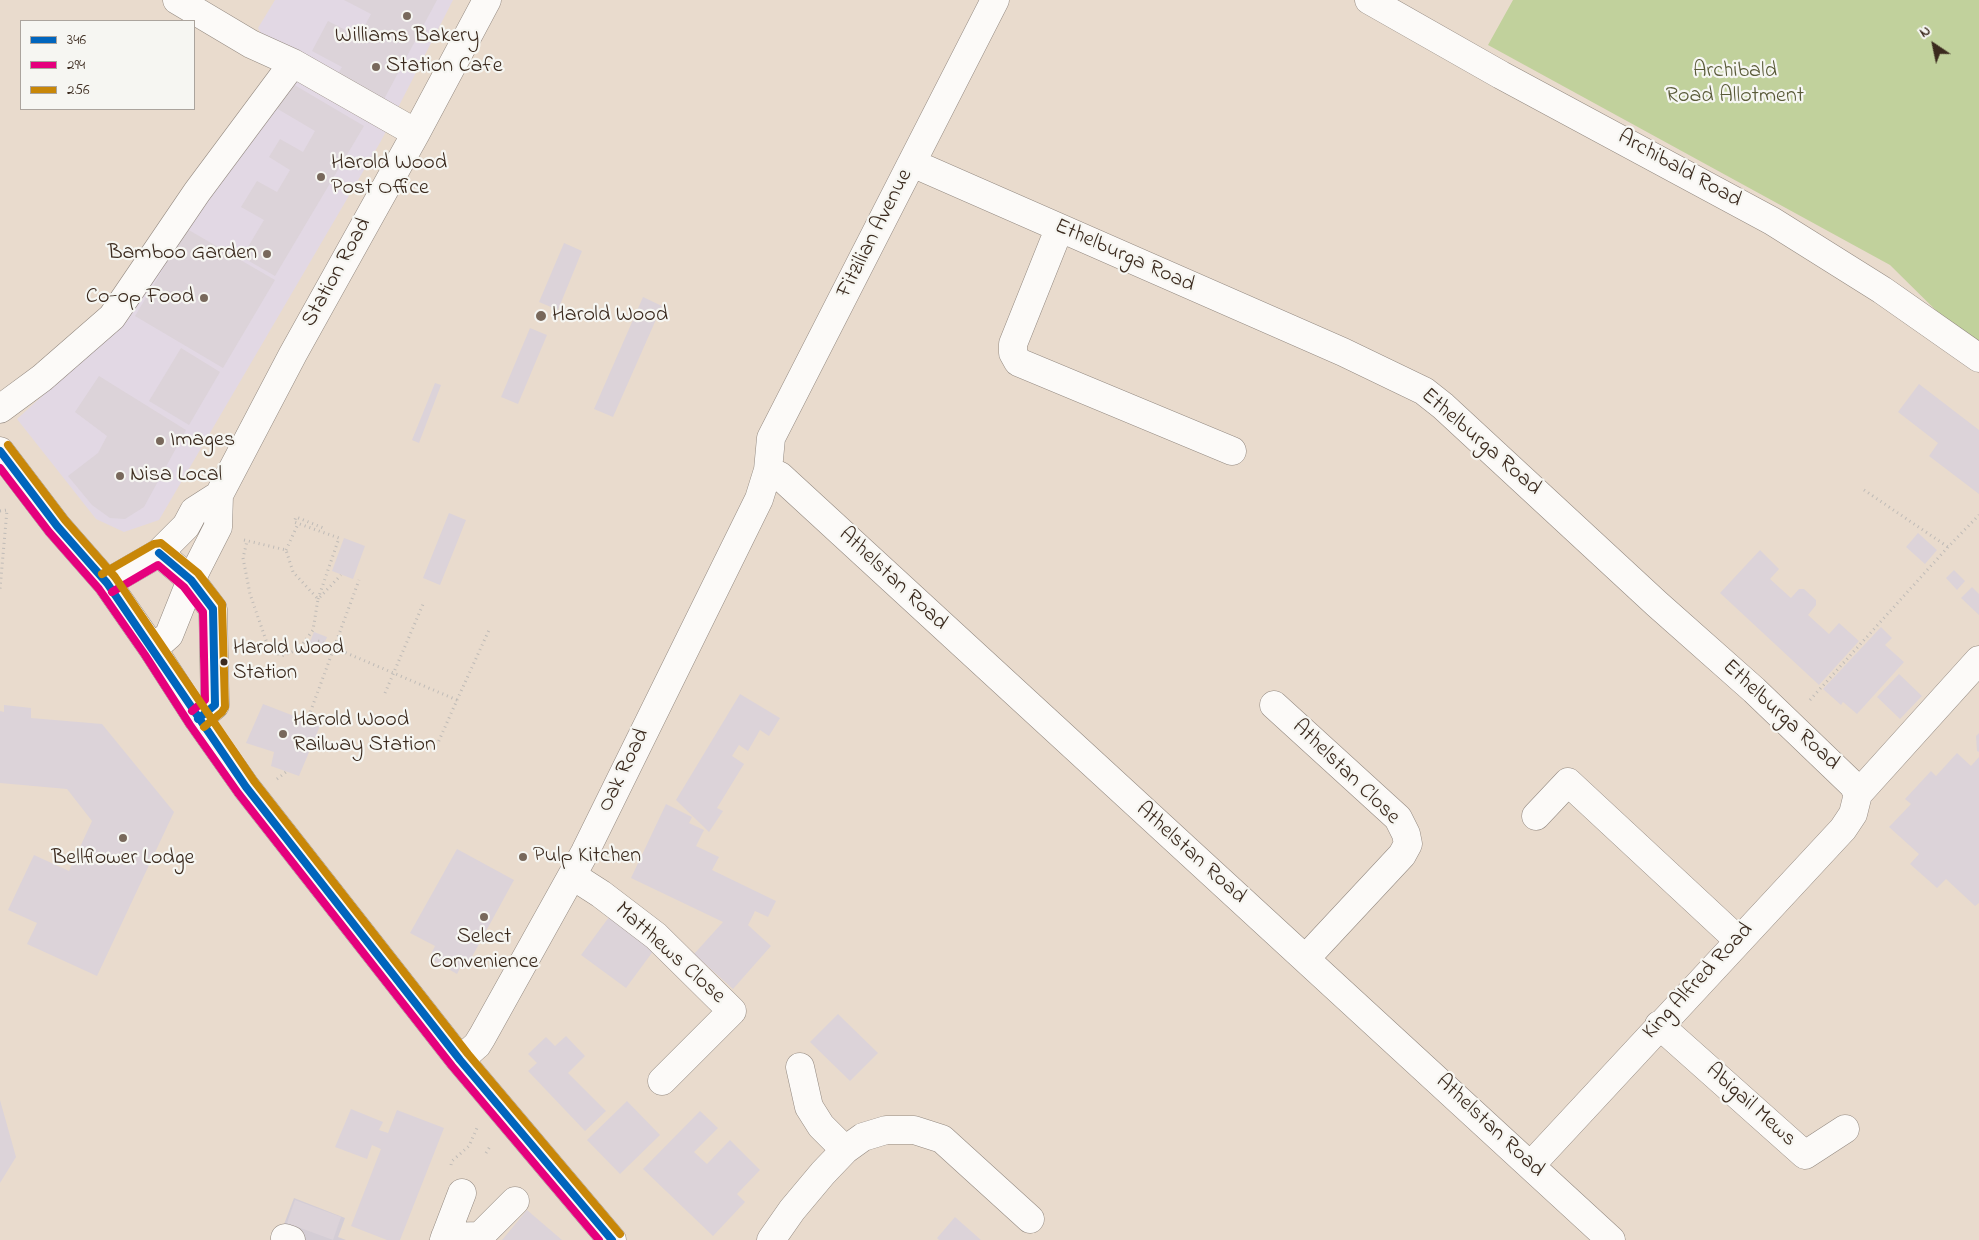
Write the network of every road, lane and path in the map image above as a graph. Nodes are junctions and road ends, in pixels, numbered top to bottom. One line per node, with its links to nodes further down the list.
1 (177, 0): 5 (street)
2 (487, 0): 6 (street, Station Road)
3 (995, 0): 7 (street, Fitzilian Avenue)
4 (1369, 0): 9 (street, Archibald Road)
5 (294, 63): 6 (street); 10 (street)
6 (416, 133): 15 (street, Station Road)
7 (912, 164): 8 (street, Ethelburga Road); 13 (street, Fitzilian Avenue)
8 (1059, 229): 12 (street); 43 (street, Ethelburga Road)
9 (1979, 358)
10 (0, 409)
11 (0, 451): 28 (street)
12 (1232, 451)
13 (768, 470): 47 (street, Oak Road); 49 (street, Athelstan Road)
14 (1864, 490): 22 (path)
15 (219, 495): 24 (street, Station Road); 26 (street, Station Road)
16 (0, 511): 29 (path)
17 (1979, 515): 22 (path)
18 (298, 524): 19 (path); 23 (path); 30 (path)
19 (326, 529)
20 (248, 535): 21 (path)
21 (247, 541): 23 (path); 30 (path)
22 (1948, 547): 43 (path)
23 (286, 550): 30 (path)
24 (159, 553): 26 (street); 28 (street, Station Road)
25 (341, 575): 30 (path)
26 (191, 580): 35 (street, Station Road); 41 (street)
27 (358, 580): 34 (path)
28 (107, 583): 35 (street)
29 (0, 589)
30 (318, 599)
31 (424, 602): 37 (path)
32 (489, 630): 39 (path)
33 (324, 644): 34 (path)
34 (334, 647): 37 (path); 42 (path)
35 (153, 649): 41 (street)
36 (1979, 660): 45 (street)
37 (393, 672): 38 (path); 39 (path)
38 (385, 693)
39 (457, 700): 44 (path)
40 (1274, 705): 49 (street, Athelstan Close)
41 (198, 719): 51 (street)
42 (307, 721)
43 (1789, 723): 45 (street, Ethelburga Road)
44 (437, 745)
45 (1858, 794): 48 (street, King Alfred Road)
46 (1536, 816): 48 (street)
47 (572, 876): 51 (street, Oak Road); 53 (street, Matthews Close)
48 (1738, 940): 50 (street, King Alfred Road)
49 (1306, 958): 57 (street, Athelstan Road)
50 (1659, 1025): 55 (street, Abigail Mews); 57 (street, King Alfred Road)
51 (460, 1060): 62 (street)
52 (800, 1067): 56 (street)
53 (662, 1081)
54 (480, 1120): 58 (path)
55 (1845, 1129)
56 (845, 1150): 60 (street); 63 (street)
57 (1531, 1165): 64 (street, Athelstan Road)
58 (462, 1193): 61 (street)
59 (515, 1201): 61 (street)
60 (1030, 1219)
61 (444, 1239)
62 (612, 1240)
63 (771, 1240)
64 (1611, 1240)

